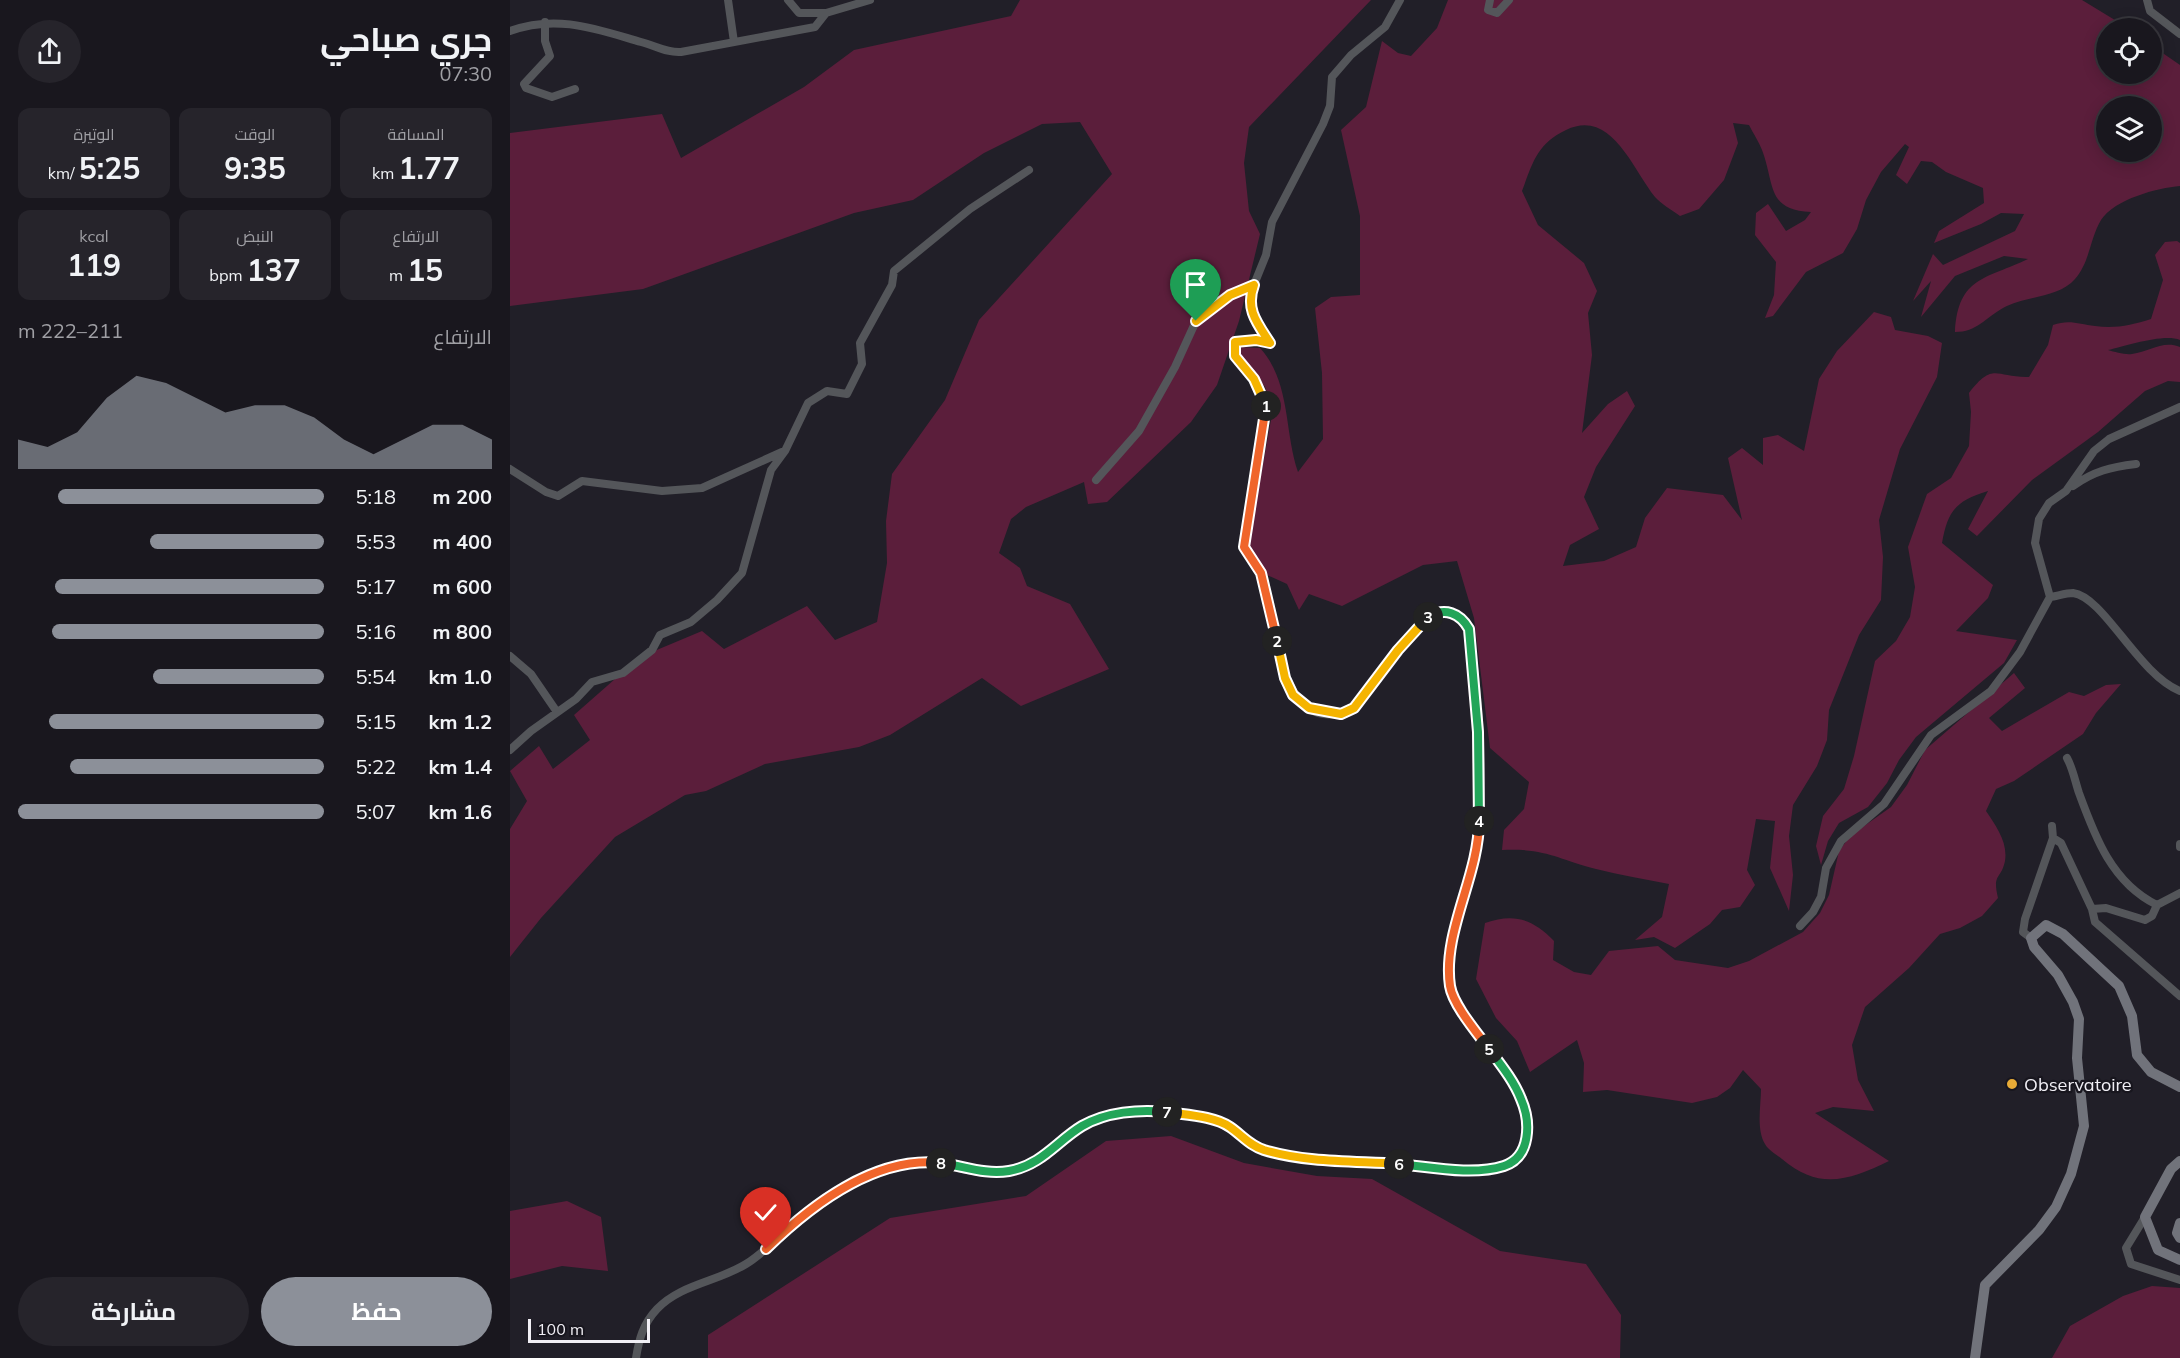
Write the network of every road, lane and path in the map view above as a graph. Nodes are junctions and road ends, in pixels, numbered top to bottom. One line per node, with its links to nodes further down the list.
1 (728, 0): 12 (street)
2 (788, 0): 8 (street)
3 (870, 0): 8 (street)
4 (1400, 0): 15 (street)
5 (1490, 0): 6 (street)
6 (1509, 0)
7 (2147, 0): 11 (street)
8 (826, 13): 12 (street)
9 (545, 22): 10 (street); 12 (street); 13 (street)
10 (510, 31)
11 (2180, 34)
12 (734, 42)
13 (575, 89)
14 (1029, 170): 17 (street)
15 (1254, 285): 20 (street); 43 (street)
16 (2180, 407): 21 (street)
17 (785, 451): 19 (street); 25 (street)
18 (2136, 464): 21 (street)
19 (510, 469)
20 (1096, 480)
21 (2066, 491): 22 (street)
22 (2050, 597): 24 (street); 33 (street)
23 (510, 656): 25 (street)
24 (2180, 690)
25 (557, 712): 26 (street)
26 (510, 750)
27 (2067, 758): 31 (street)
28 (2052, 826): 29 (street)
29 (2053, 838): 32 (street); 34 (street)
30 (2180, 893): 31 (street)
31 (2157, 905): 32 (street)
32 (2092, 909): 35 (street)
33 (1800, 926)
34 (2031, 938): 36 (street); 44 (street)
35 (2180, 996)
36 (2180, 1087)
37 (2180, 1161): 38 (street)
38 (2145, 1217): 41 (street); 42 (street)
39 (2180, 1224): 40 (street)
40 (2180, 1238)
41 (2180, 1260)
42 (2180, 1280)
43 (636, 1358)
44 (1975, 1358)

